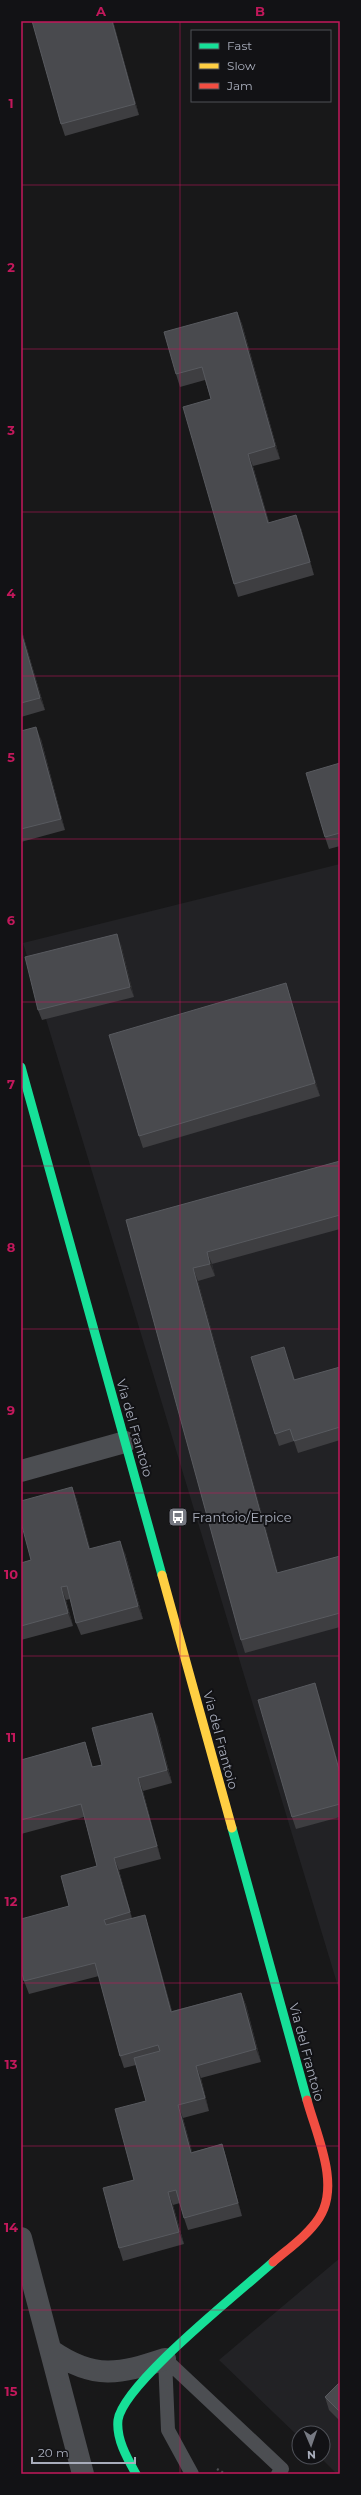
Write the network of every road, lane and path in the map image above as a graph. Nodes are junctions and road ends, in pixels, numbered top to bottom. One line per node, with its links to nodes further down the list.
1 (21, 1067): 2 (street, Via del Frantoio)
2 (126, 1442): 3 (street); 6 (street, Via del Frantoio)
3 (21, 1471)
4 (21, 2238): 5 (street)
5 (52, 2351): 6 (street); 7 (street)
6 (165, 2359): 8 (street, Via del Frantoio); 9 (lane); 10 (lane)
7 (83, 2474)
8 (136, 2474)
9 (192, 2474)
10 (278, 2474)

